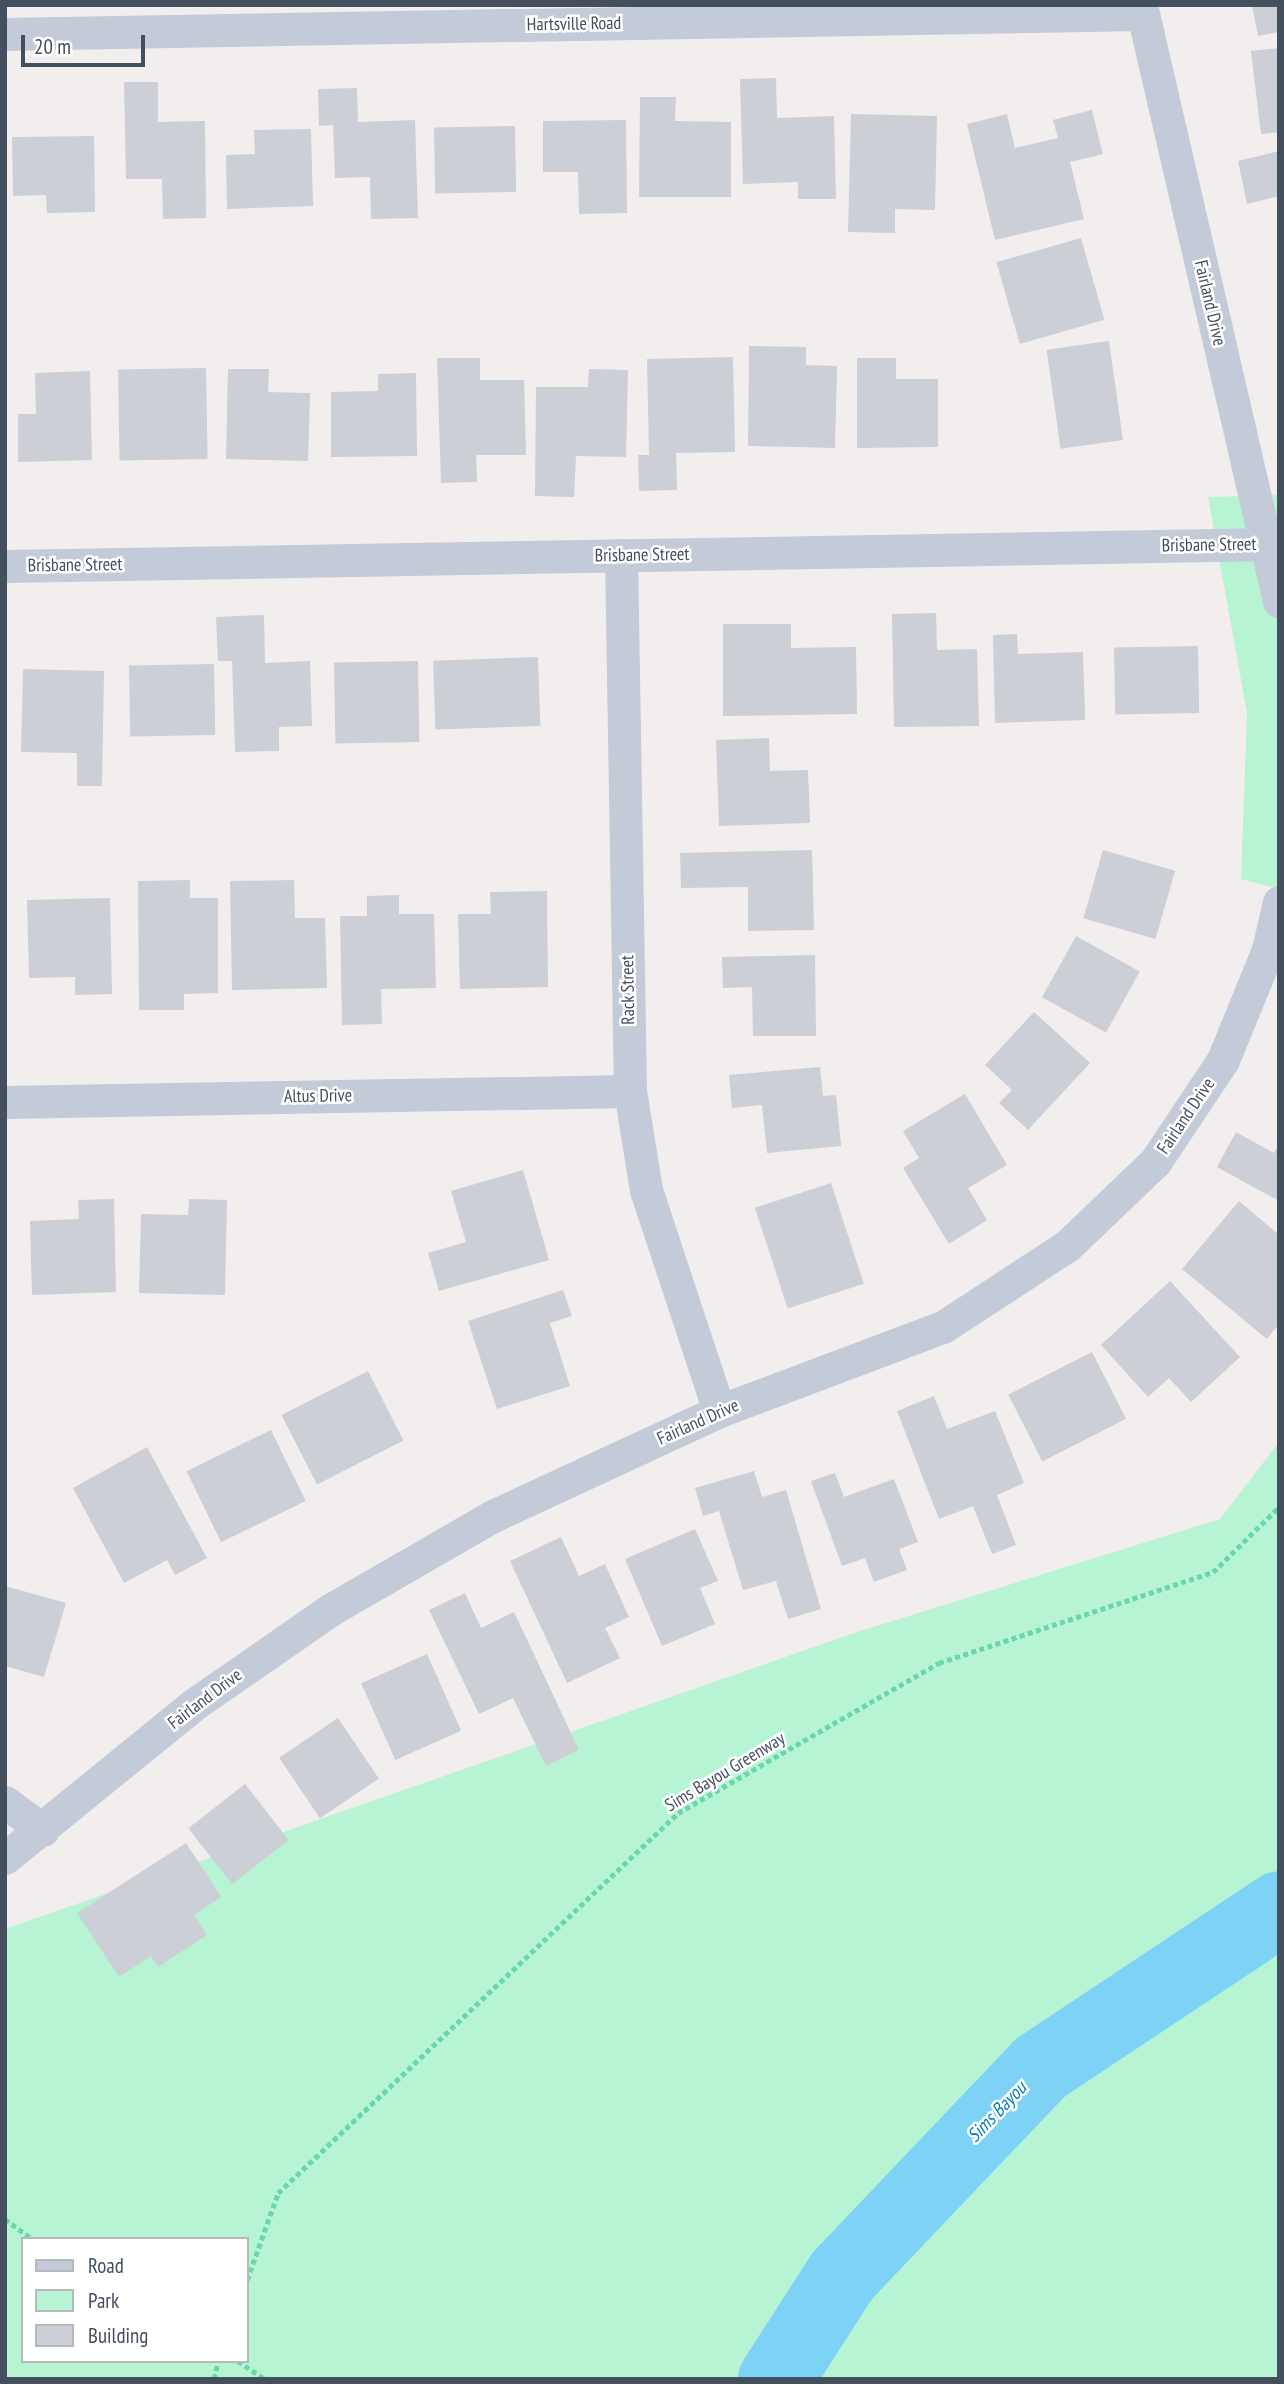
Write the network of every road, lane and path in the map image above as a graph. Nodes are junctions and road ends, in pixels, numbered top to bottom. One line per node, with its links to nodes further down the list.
1 (1142, 10): 2 (street, Hartsville Road); 3 (street, Fairland Drive)
2 (5, 34)
3 (1272, 544): 4 (street, Brisbane Street); 6 (street, Fairland Drive)
4 (621, 555): 5 (street, Brisbane Street); 8 (street, Rack Street)
5 (5, 566)
6 (1279, 601)
7 (1279, 902): 10 (street, Fairland Drive)
8 (630, 1091): 9 (street, Altus Drive); 10 (street, Rack Street)
9 (5, 1102)
10 (719, 1411): 13 (street, Fairland Drive)
11 (1279, 1507): 17 (path, Sims Bayou Greenway)
12 (5, 1802): 13 (street)
13 (43, 1830): 14 (street, Fairland Drive)
14 (5, 1858)
15 (5, 2219): 16 (path)
16 (30, 2237)
17 (248, 2277)
18 (241, 2363): 19 (path)
19 (265, 2379)

